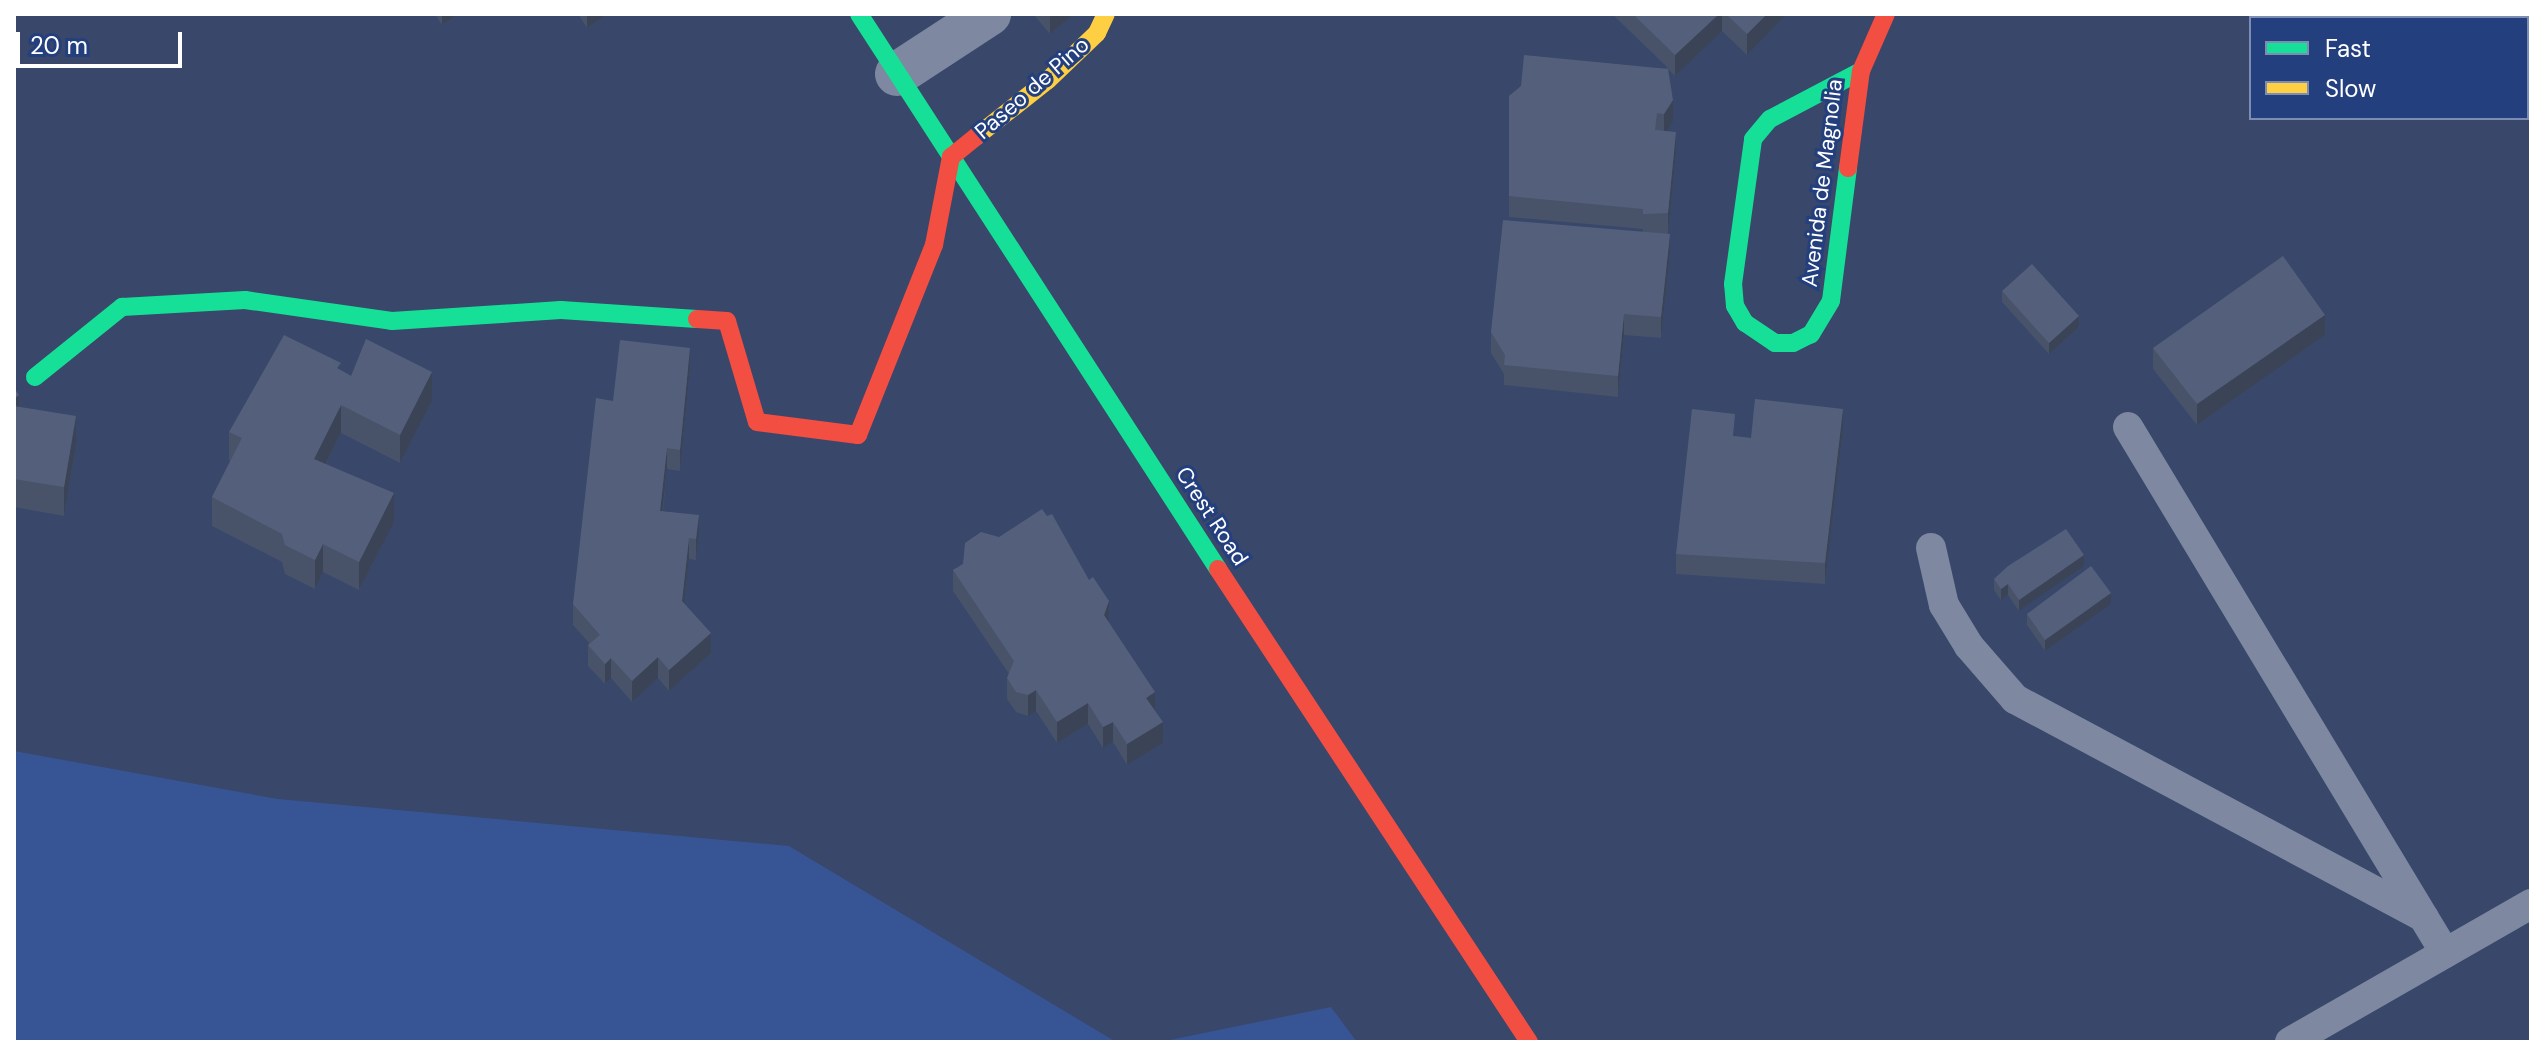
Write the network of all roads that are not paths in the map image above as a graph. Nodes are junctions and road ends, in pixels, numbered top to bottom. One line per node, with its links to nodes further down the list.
1 (859, 14): 6 (street, Crest Road)
2 (989, 14): 6 (street)
3 (1106, 14): 7 (street, Paseo de Pino)
4 (1886, 14): 5 (street, Avenida de Magnolia)
5 (1861, 71): 5 (street, Avenida de Magnolia)
6 (897, 74): 7 (street, Crest Road)
7 (951, 157): 8 (street); 14 (street, Crest Road)
8 (35, 377)
9 (2128, 427): 12 (lane)
10 (1931, 548): 12 (lane)
11 (2531, 904): 13 (lane)
12 (2424, 917): 13 (lane)
13 (2445, 953): 15 (lane)
14 (1529, 1042)
15 (2290, 1042)

